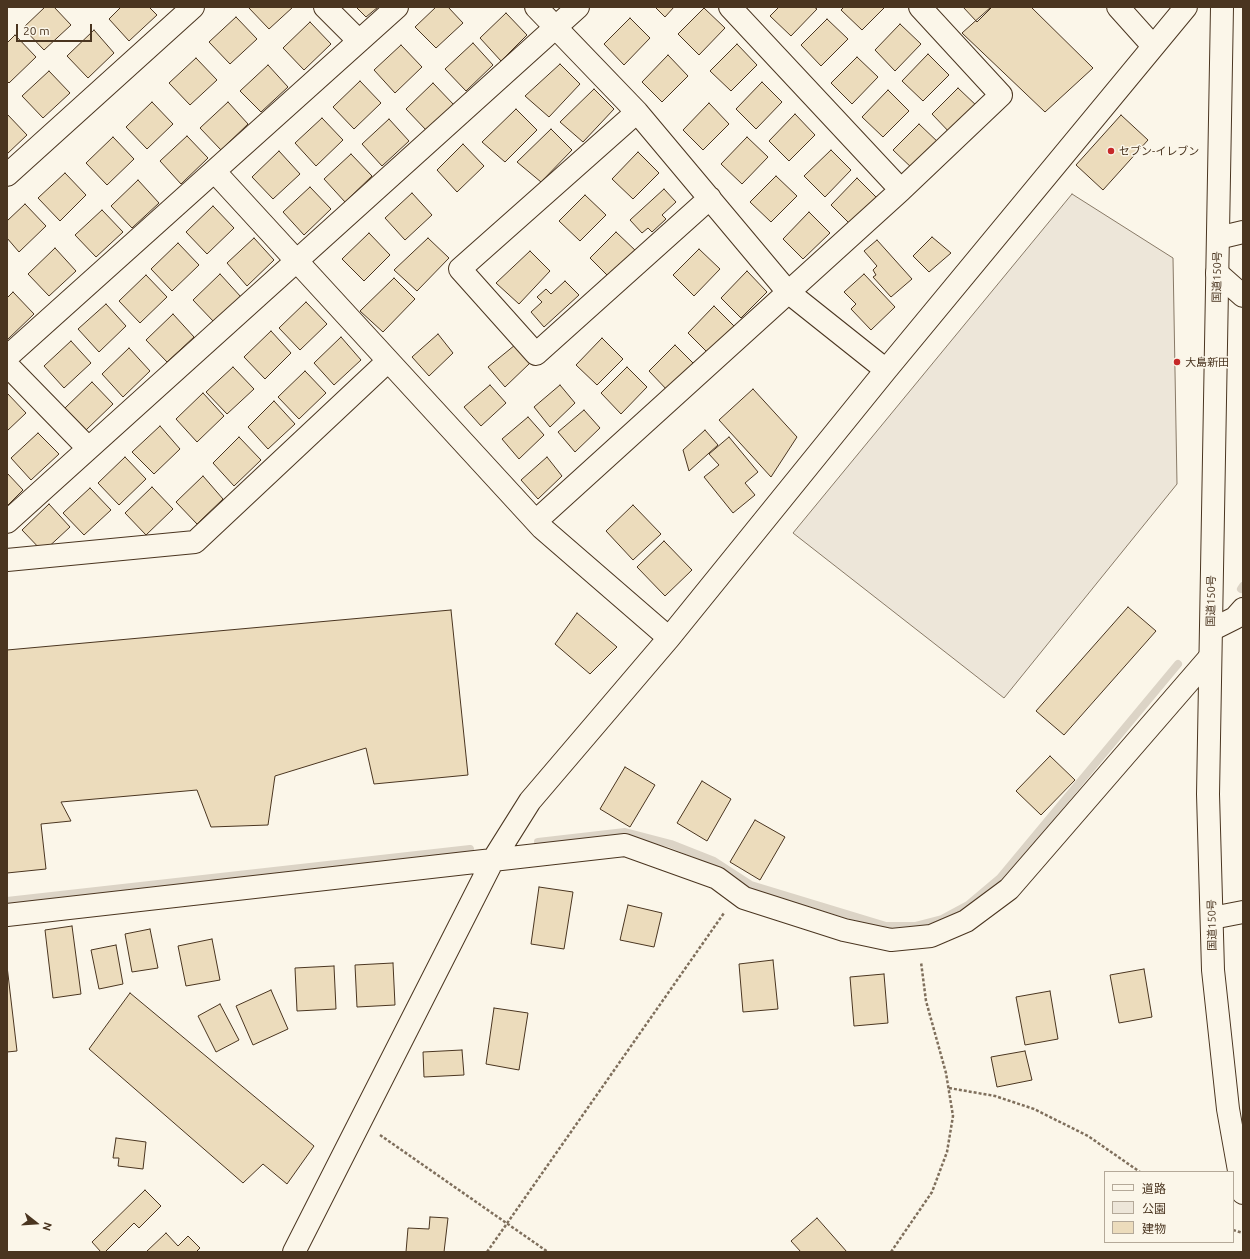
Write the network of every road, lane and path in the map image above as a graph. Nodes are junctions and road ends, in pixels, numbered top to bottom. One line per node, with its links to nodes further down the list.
1 (193, 7): 16 (main road)
2 (325, 7): 12 (main road)
3 (397, 7): 12 (main road)
4 (536, 7): 11 (main road)
5 (578, 7): 11 (main road)
6 (730, 7): 17 (main road)
7 (920, 7): 17 (main road)
8 (1118, 7): 13 (main road)
9 (1186, 7): 13 (main road)
10 (1222, 7): 20 (main road, 国道150号)
11 (555, 27): 14 (main road); 21 (main road)
12 (359, 41): 15 (main road)
13 (1153, 46): 28 (main road)
14 (637, 112): 18 (main road); 18 (main road)
15 (215, 172): 21 (main road); 25 (main road)
16 (7, 175)
17 (901, 190): 23 (main road)
18 (710, 198): 23 (main road)
19 (1243, 232): 20 (main road)
20 (1218, 238): 22 (main road, 国道150号)
21 (296, 260): 26 (main road); 29 (main road)
22 (1217, 273): 24 (main road); 34 (main road, 国道150号)
23 (788, 292): 28 (main road); 30 (main road)
24 (1243, 296)
25 (7, 357)
26 (388, 361): 30 (main road); 32 (main road)
27 (7, 365): 29 (main road)
28 (886, 370): 35 (main road)
29 (88, 448): 31 (main road)
30 (536, 521): 35 (main road)
31 (7, 522)
32 (7, 560)
33 (1243, 609): 34 (main road)
34 (1211, 630): 36 (main road, 国道150号)
35 (669, 638): 37 (main road)
36 (1210, 657): 41 (main road, 国道150号); 42 (main road)
37 (493, 860): 38 (main road); 40 (main road); 44 (main road)
38 (738, 893): 42 (main road); 47 (path)
39 (1243, 912): 41 (main road)
40 (7, 915)
41 (1212, 918): 46 (main road, 国道150号)
42 (918, 937): 43 (path)
43 (949, 1088): 45 (path); 51 (path)
44 (362, 1122): 47 (path); 48 (main road)
45 (1139, 1171)
46 (1243, 1193)
47 (507, 1223): 49 (path); 50 (path)
48 (294, 1252)
49 (487, 1252)
50 (548, 1252)
51 (891, 1252)

